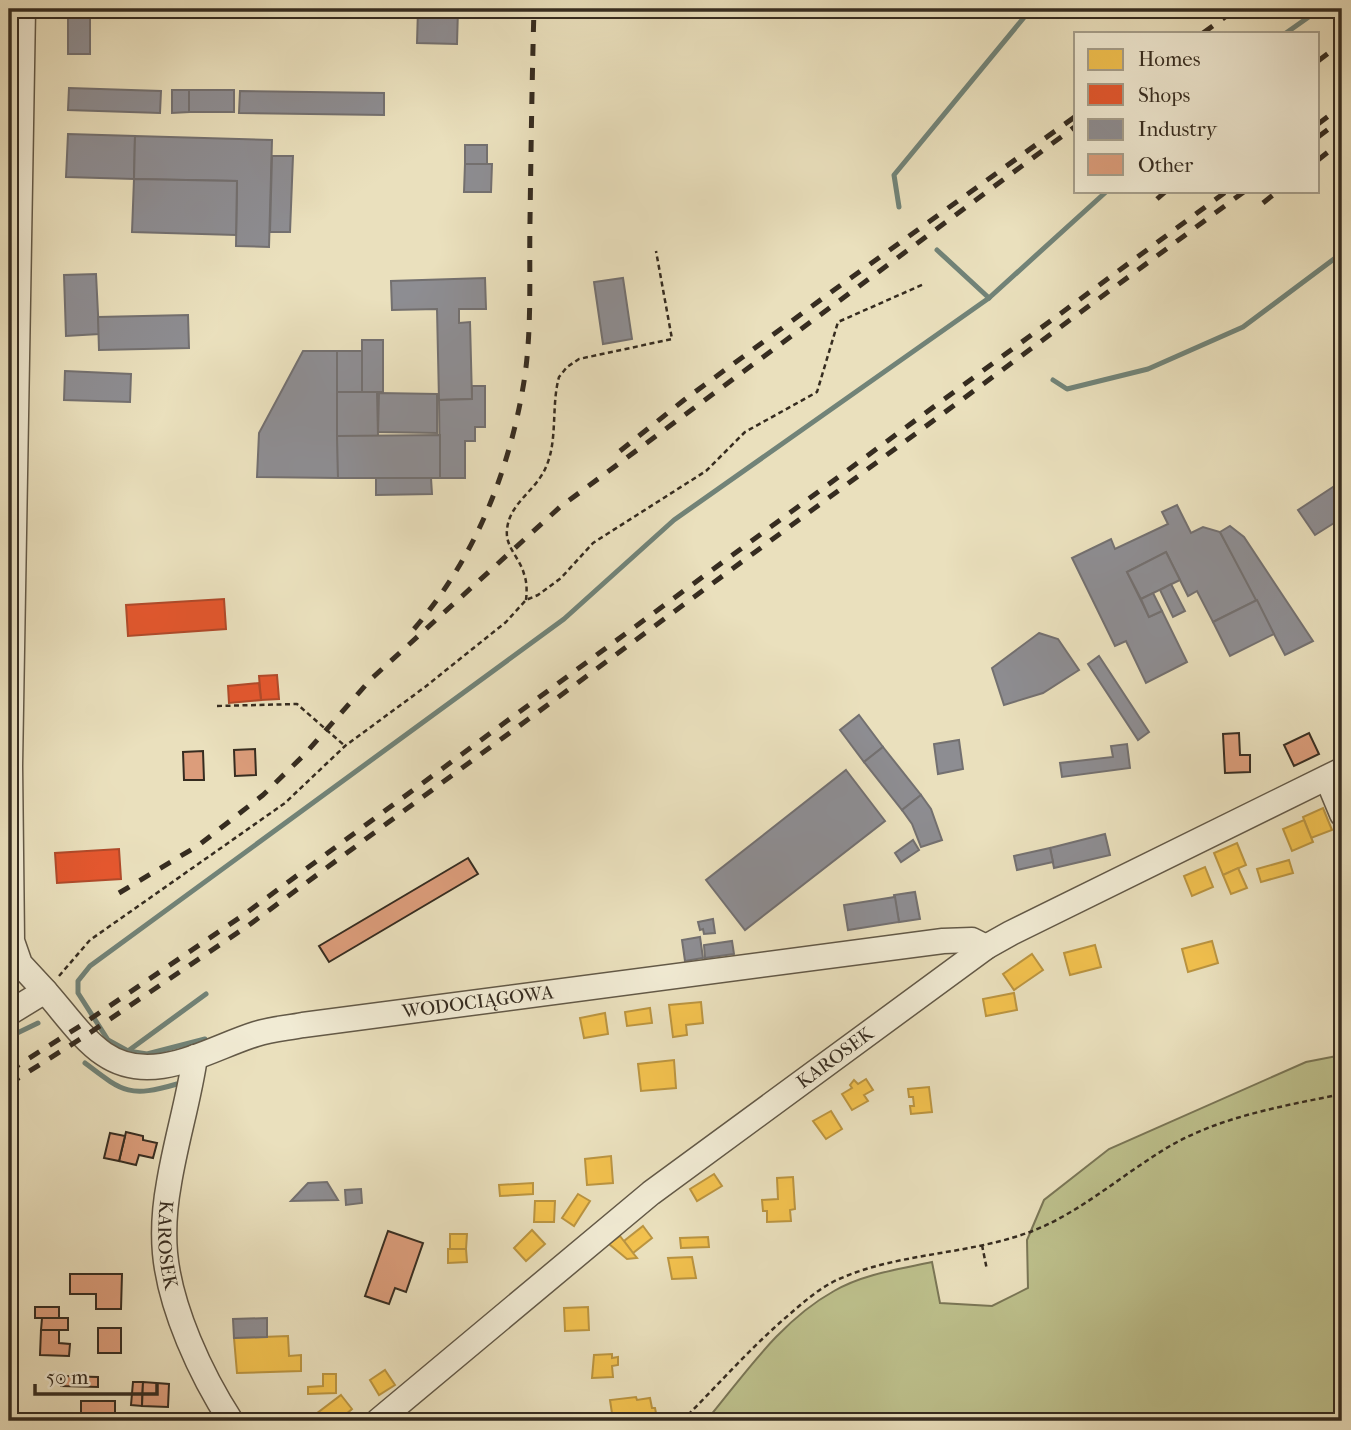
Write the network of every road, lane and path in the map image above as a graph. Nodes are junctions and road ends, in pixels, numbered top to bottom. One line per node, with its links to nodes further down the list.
1 (23, 9): 8 (street, WODOCIĄGOWA)
2 (656, 251): 4 (path)
3 (924, 284): 4 (path)
4 (526, 600): 6 (path)
5 (217, 706): 6 (path)
6 (345, 746): 11 (path)
7 (1335, 774): 9 (street); 10 (street, KAROSEK)
8 (9, 797): 11 (street, WODOCIĄGOWA)
9 (1342, 814)
10 (986, 947): 13 (street, WODOCIĄGOWA); 18 (street, KAROSEK)
11 (45, 991): 12 (street); 13 (street, WODOCIĄGOWA)
12 (9, 1013)
13 (195, 1057): 17 (street, KAROSEK)
14 (1342, 1094): 15 (path)
15 (982, 1245): 16 (path); 19 (path)
16 (987, 1270)
17 (232, 1421)
18 (378, 1421)
19 (682, 1421)

